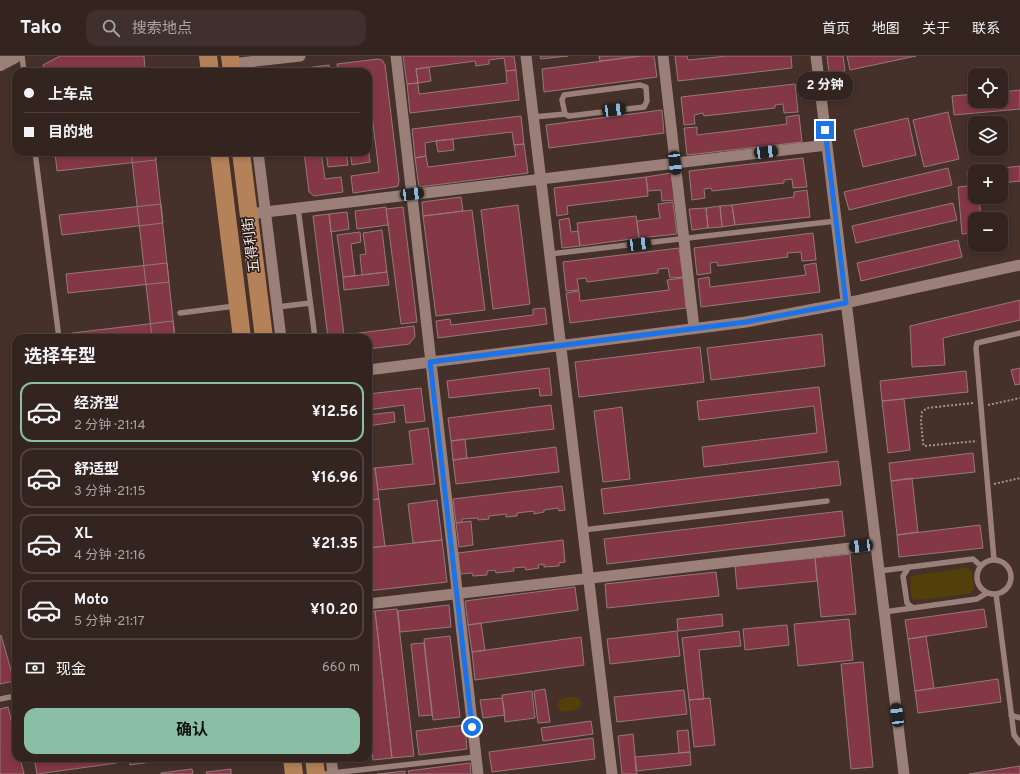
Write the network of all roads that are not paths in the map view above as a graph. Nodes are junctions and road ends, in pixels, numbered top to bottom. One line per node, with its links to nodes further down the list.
1 (15, 56): 9 (street)
2 (22, 56): 11 (lane)
3 (208, 56): 12 (main road)
4 (300, 56): 10 (street)
5 (396, 56): 22 (street)
6 (526, 56): 14 (street)
7 (663, 56): 20 (street)
8 (816, 56): 15 (street)
9 (0, 64)
10 (239, 64)
11 (24, 68)
12 (210, 68)
13 (565, 114): 13 (lane); 14 (lane)
14 (534, 117): 21 (street)
15 (827, 145): 20 (street); 25 (street)
16 (36, 156): 36 (lane)
17 (219, 156): 31 (main road, 五得利街)
18 (242, 156): 24 (main road, 五得利街)
19 (258, 156): 24 (street)
20 (675, 163): 21 (street); 26 (street)
21 (541, 179): 22 (street); 27 (street)
22 (412, 194): 23 (street); 42 (street)
23 (298, 208): 24 (street); 29 (lane)
24 (257, 213): 32 (street); 38 (main road, 五得利街)
25 (836, 221): 26 (lane); 30 (street)
26 (684, 239): 27 (lane); 34 (street)
27 (550, 254): 41 (street)
28 (1020, 265): 30 (street)
29 (310, 303): 32 (lane); 40 (lane)
30 (846, 303): 34 (street); 46 (street)
31 (238, 305): 33 (lane); 37 (main road, 五得利街)
32 (277, 307): 39 (street)
33 (180, 313)
34 (694, 328): 41 (street)
35 (1020, 333): 47 (lane)
36 (58, 334)
37 (242, 334)
38 (264, 334)
39 (280, 334)
40 (314, 334)
41 (561, 345): 42 (street); 45 (street)
42 (430, 362): 43 (street); 53 (street)
43 (372, 369)
44 (827, 501): 45 (lane)
45 (583, 530): 51 (street)
46 (876, 545): 50 (street); 51 (street)
47 (994, 560): 48 (lane); 54 (lane)
48 (981, 566): 49 (lane); 52 (lane)
49 (908, 567): 50 (lane); 56 (lane)
50 (879, 571): 57 (street)
51 (589, 578): 53 (street); 70 (street)
52 (987, 593): 54 (lane); 56 (lane)
53 (456, 594): 55 (street); 63 (street)
54 (996, 594): 60 (lane)
55 (372, 604)
56 (912, 608): 57 (lane)
57 (884, 612): 71 (street)
58 (12, 697): 59 (lane)
59 (0, 699)
60 (1011, 715): 61 (lane); 62 (lane)
61 (1020, 718)
62 (1020, 743)
63 (476, 757): 68 (lane); 69 (street)
64 (292, 762): 67 (main road)
65 (317, 762): 68 (main road)
66 (330, 762): 68 (street)
67 (294, 774)
68 (326, 774)
69 (478, 774)
70 (612, 774)
71 (904, 774)

